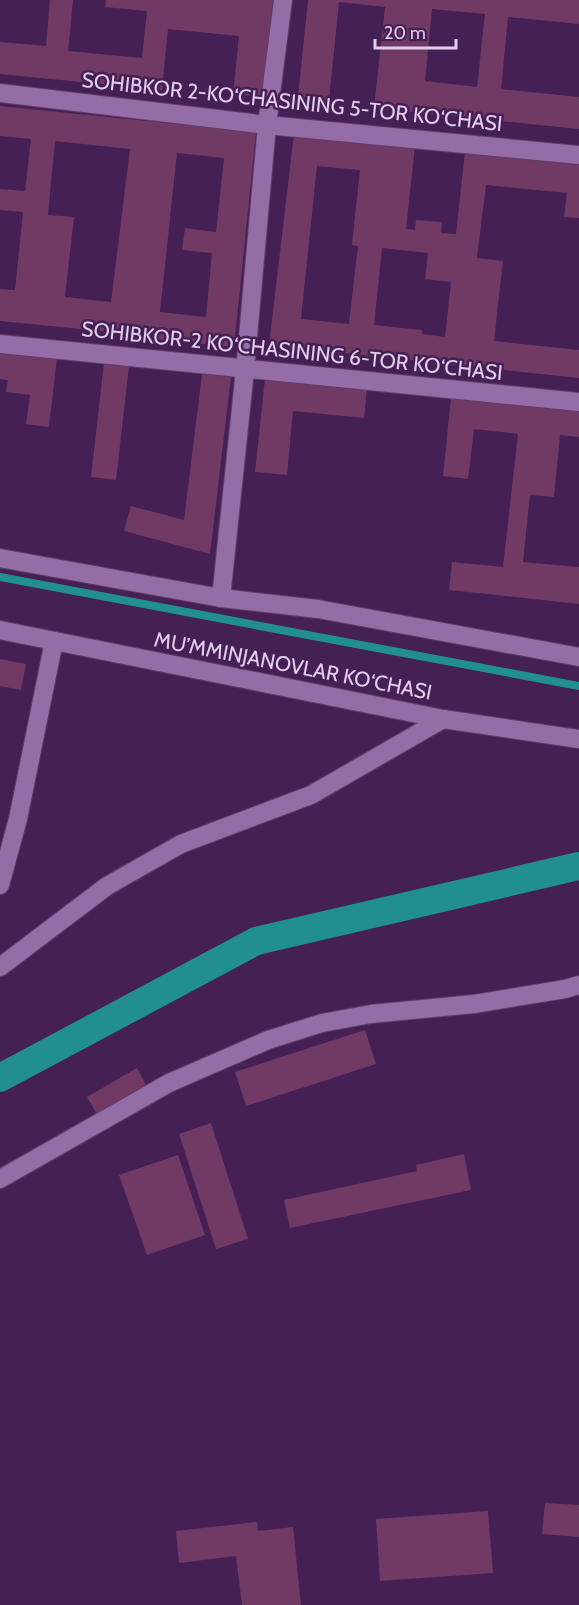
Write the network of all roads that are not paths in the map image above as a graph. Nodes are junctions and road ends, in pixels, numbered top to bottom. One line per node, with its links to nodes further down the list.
1 (283, 0): 3 (street)
2 (0, 93): 3 (street, SOHIBKOR 2-KO‘CHASINING 5-TOR KO‘CHASI)
3 (267, 125): 4 (street, SOHIBKOR 2-KO‘CHASINING 5-TOR KO‘CHASI); 6 (street)
4 (579, 155)
5 (0, 344): 6 (street, SOHIBKOR-2 KO‘CHASINING 6-TOR KO‘CHASI)
6 (245, 370): 7 (street, SOHIBKOR-2 KO‘CHASINING 6-TOR KO‘CHASI); 9 (street)
7 (579, 402)
8 (0, 558): 9 (street)
9 (221, 598): 12 (street)
10 (0, 630): 11 (street, MU’MMINJANOVLAR KO‘CHASI)
11 (54, 641): 13 (street, MU’MMINJANOVLAR KO‘CHASI); 15 (street)
12 (579, 657)
13 (443, 719): 14 (street, MU’MMINJANOVLAR KO‘CHASI); 16 (street)
14 (579, 739)
15 (0, 885)
16 (0, 967)
17 (579, 985): 18 (street)
18 (0, 1179)

